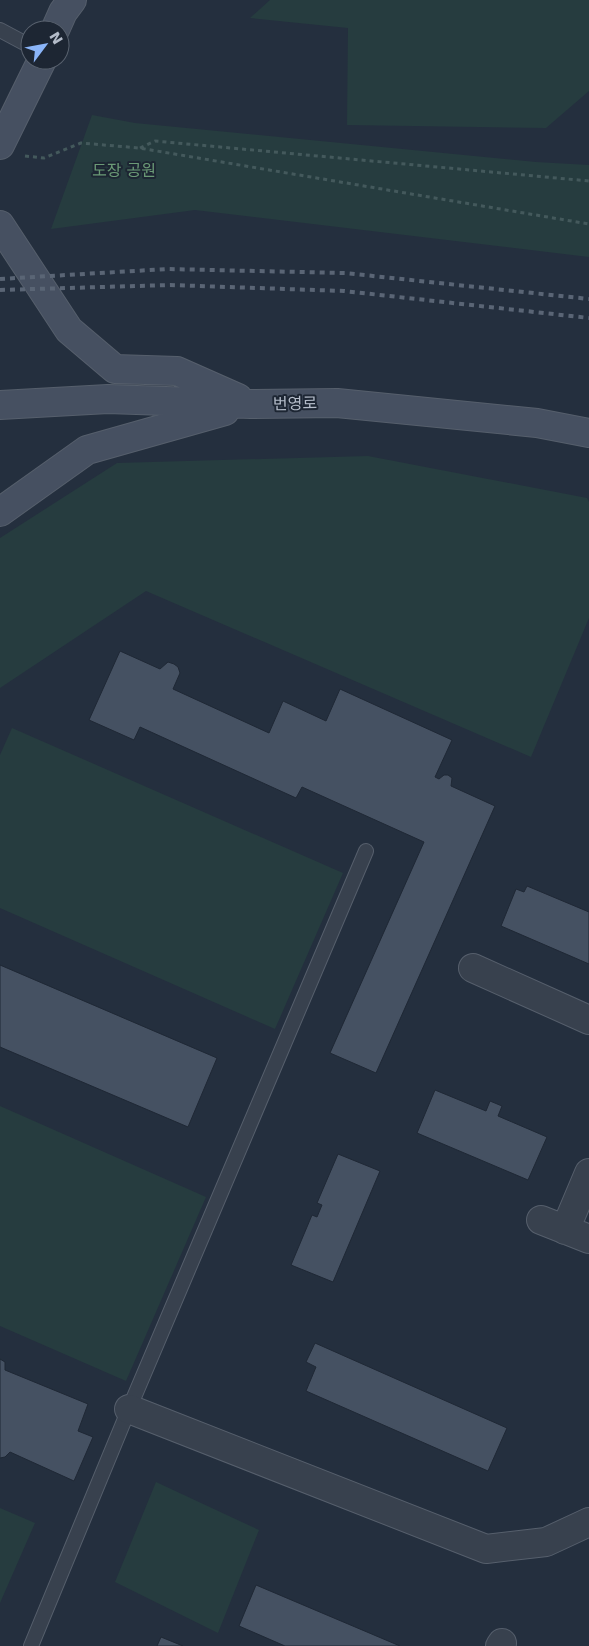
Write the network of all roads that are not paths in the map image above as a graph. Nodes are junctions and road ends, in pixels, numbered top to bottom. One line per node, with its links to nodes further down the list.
1 (72, 0): 2 (street)
2 (59, 20)
3 (0, 30): 4 (lane)
4 (20, 41)
5 (38, 70): 6 (street)
6 (9, 150)
7 (0, 225): 8 (street)
8 (251, 404): 9 (street, 번영로); 10 (street, 번영로); 11 (street)
9 (0, 405)
10 (589, 433)
11 (0, 512)
12 (366, 851): 18 (lane)
13 (473, 968): 14 (street)
14 (589, 1020)
15 (589, 1173): 17 (street)
16 (541, 1220): 17 (street)
17 (577, 1234)
18 (129, 1409): 19 (street); 20 (lane)
19 (589, 1522)
20 (31, 1646)

